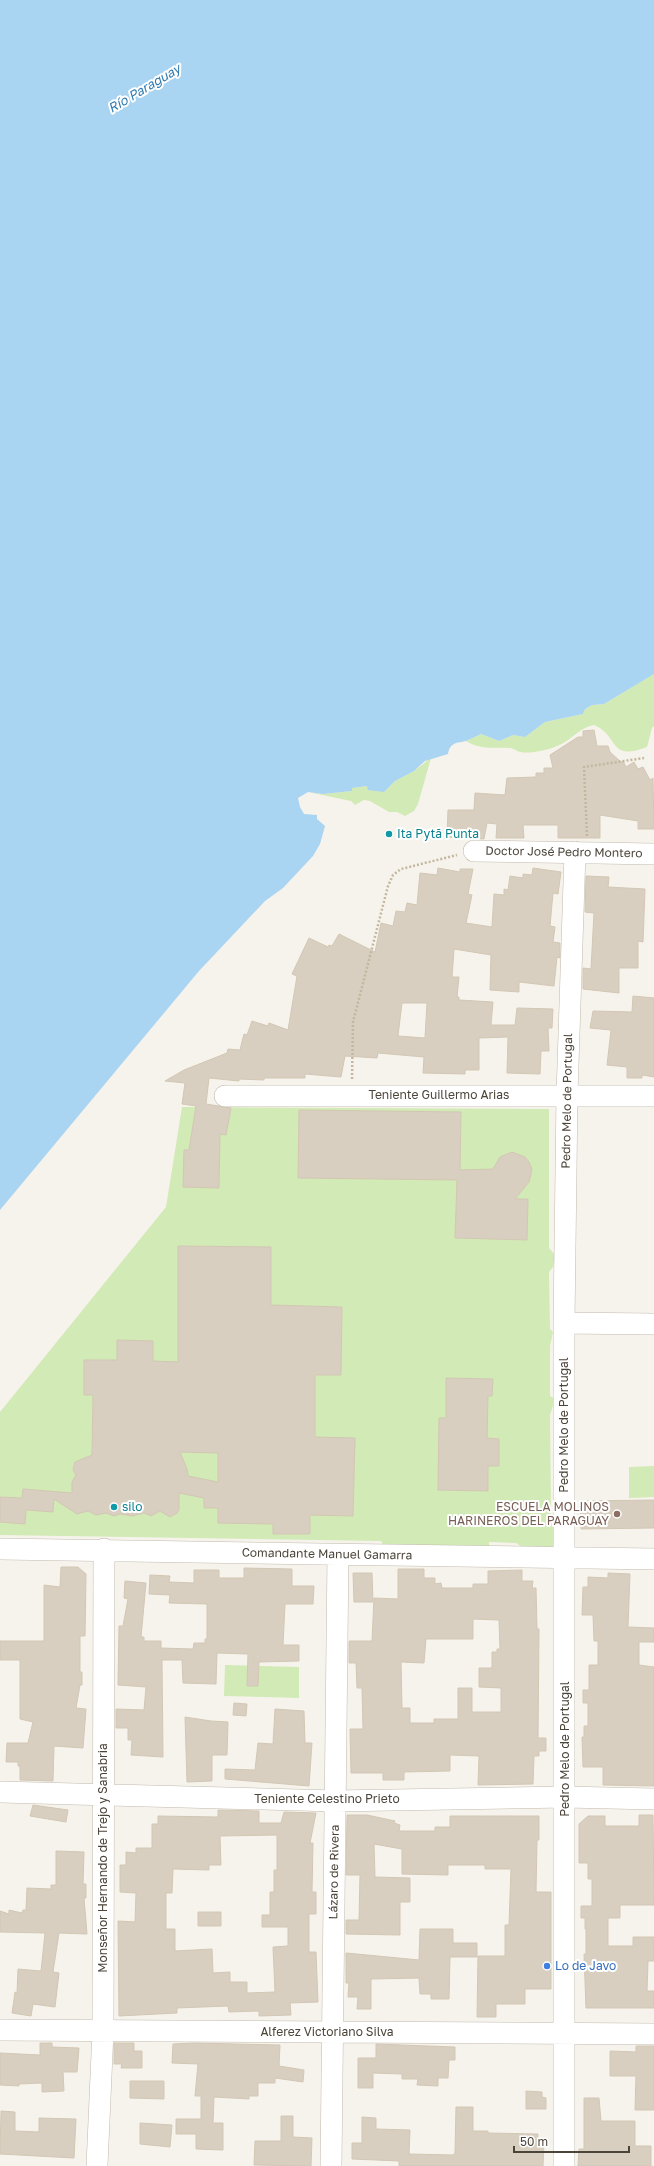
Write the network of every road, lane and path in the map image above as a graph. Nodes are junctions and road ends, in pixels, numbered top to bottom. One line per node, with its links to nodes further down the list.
1 (644, 758): 3 (path)
2 (474, 851): 3 (street, Doctor José Pedro Montero); 5 (path)
3 (581, 852): 4 (street, Doctor José Pedro Montero); 6 (street, Pedro Melo de Portugal)
4 (654, 854)
5 (352, 1095): 6 (street, Teniente Guillermo Arias); 7 (street, Teniente Guillermo Arias)
6 (567, 1095): 8 (street, Teniente Guillermo Arias); 9 (street, Pedro Melo de Portugal)
7 (225, 1096)
8 (654, 1096)
9 (564, 1323): 10 (street); 14 (street, Pedro Melo de Portugal)
10 (654, 1324)
11 (0, 1549): 12 (street, Comandante Manuel Gamarra)
12 (104, 1549): 13 (street, Comandante Manuel Gamarra); 17 (street, Monseñor Hernando de Trejo y Sanabria)
13 (338, 1555): 14 (street, Comandante Manuel Gamarra); 20 (street, Lázaro de Rivera)
14 (565, 1558): 15 (street, Comandante Manuel Gamarra); 18 (street, Pedro Melo de Portugal)
15 (654, 1559)
16 (0, 1792): 17 (street, Teniente Celestino Prieto)
17 (103, 1795): 20 (street, Teniente Celestino Prieto); 22 (street, Monseñor Hernando de Trejo y Sanabria)
18 (564, 1797): 19 (street, Teniente Celestino Prieto); 20 (street, Teniente Celestino Prieto); 24 (street, Pedro Melo de Portugal)
19 (654, 1799)
20 (335, 1801): 23 (street, Lázaro de Rivera)
21 (0, 2030): 22 (street, Alferez Victoriano Silva)
22 (103, 2031): 23 (street, Alferez Victoriano Silva); 26 (street, Monseñor Hernando de Trejo y Sanabria)
23 (333, 2032): 24 (street, Alferez Victoriano Silva); 27 (street, Lázaro de Rivera)
24 (565, 2034): 25 (street, Alferez Victoriano Silva); 28 (street, Pedro Melo de Portugal)
25 (654, 2034)
26 (97, 2166)
27 (331, 2166)
28 (564, 2166)

